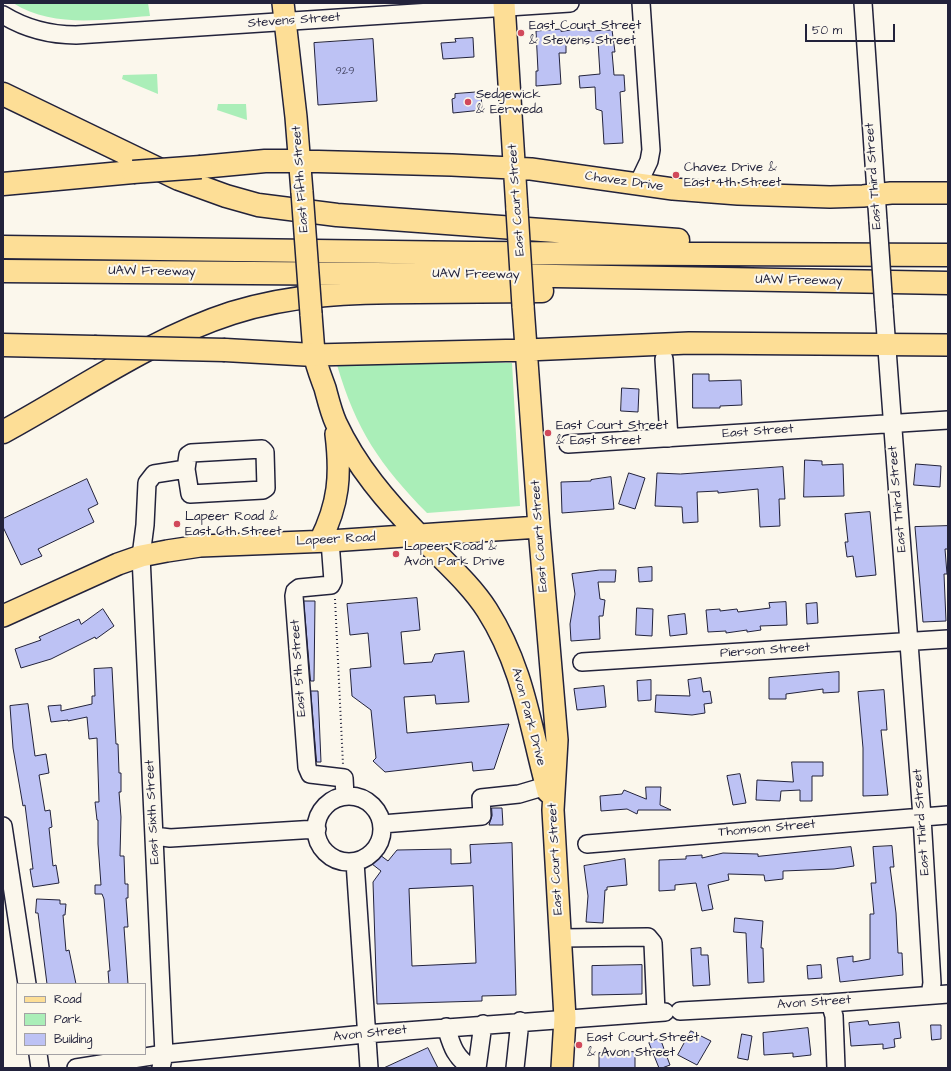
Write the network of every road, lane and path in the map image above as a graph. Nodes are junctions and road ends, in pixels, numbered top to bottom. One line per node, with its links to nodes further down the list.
1 (570, 3): 4 (street, Stevens Street)
2 (641, 3): 13 (street)
3 (863, 3): 15 (street, East Third Street)
4 (504, 5): 5 (street, Stevens Street); 11 (main road, East Court Street)
5 (284, 12): 6 (street, Stevens Street); 9 (main road, East Fifth Street)
6 (3, 15)
7 (3, 80): 10 (highway)
8 (3, 94): 10 (highway)
9 (299, 161): 10 (highway, bridge); 11 (main road, Chavez Drive); 26 (main road, East Fifth Street, bridge)
10 (132, 164): 12 (highway); 17 (highway)
11 (514, 168): 13 (main road, Chavez Drive); 25 (main road, East Court Street, bridge)
12 (3, 184)
13 (638, 184): 15 (main road, Chavez Drive)
14 (948, 193): 15 (main road, Chavez Drive)
15 (876, 194): 23 (street, East Third Street, bridge)
16 (3, 247): 17 (highway, UAW Freeway)
17 (852, 254): 18 (highway, UAW Freeway)
18 (948, 255)
19 (3, 271): 20 (highway, UAW Freeway)
20 (809, 282): 21 (highway, UAW Freeway); 28 (highway)
21 (948, 283)
22 (3, 344): 26 (highway, bridge)
23 (886, 345): 24 (main road); 25 (main road); 32 (street, East Third Street)
24 (948, 345)
25 (527, 350): 26 (main road); 37 (main road, East Court Street)
26 (314, 355): 30 (main road)
27 (664, 359): 34 (street)
28 (108, 372): 31 (highway); 33 (highway)
29 (948, 420): 32 (street, East Street)
30 (335, 421): 38 (main road, Avon Park Drive); 39 (main road)
31 (3, 422)
32 (892, 424): 34 (street, East Street); 44 (street, East Third Street)
33 (3, 432)
34 (669, 438): 35 (street, East Street)
35 (568, 444)
36 (186, 469): 36 (street); 40 (street, East Sixth Street)
37 (539, 527): 38 (main road, Lapeer Road); 46 (main road, East Court Street)
38 (419, 536): 39 (main road, Lapeer Road); 47 (main road, Avon Park Drive)
39 (325, 541): 40 (main road, Lapeer Road); 41 (street)
40 (141, 556): 42 (main road, Lapeer Road); 57 (street, East Sixth Street)
41 (331, 585): 48 (path); 48 (street, East 5th Street)
42 (3, 616)
43 (948, 639): 44 (street, Pierson Street)
44 (909, 642): 45 (street, Pierson Street); 53 (street, East Third Street)
45 (582, 662)
46 (556, 722): 47 (main road); 51 (main road, East Court Street)
47 (531, 724): 49 (main road, Avon Park Drive)
48 (344, 778): 50 (street)
49 (546, 786): 51 (main road, Avon Park Drive); 54 (street)
50 (346, 796): 54 (street); 56 (street)
51 (552, 810): 60 (main road, East Court Street)
52 (948, 815): 53 (street, Thomson Street)
53 (922, 817): 58 (street, Thomson Street); 63 (street, East Third Street)
54 (382, 824): 59 (street)
55 (3, 826): 61 (street)
56 (317, 828): 57 (street); 59 (street)
57 (154, 836): 72 (street, East Sixth Street)
58 (587, 844)
59 (355, 862): 70 (street)
60 (560, 938): 65 (street); 66 (main road, East Court Street)
61 (27, 983)
62 (948, 994): 63 (street, Avon Street)
63 (930, 995): 64 (street, Avon Street)
64 (830, 1003): 65 (street, Avon Street); 80 (street)
65 (667, 1012): 66 (street, Avon Street)
66 (564, 1018): 67 (street, Avon Street); 79 (main road, East Court Street)
67 (520, 1021): 68 (street, Avon Street); 78 (street)
68 (483, 1024): 69 (street, Avon Street); 77 (street)
69 (446, 1027): 70 (street, Avon Street); 76 (street)
70 (365, 1034): 72 (street, Avon Street); 75 (street)
71 (38, 1055): 73 (street)
72 (163, 1061): 74 (street, Avon Street)
73 (40, 1068)
74 (76, 1068)
75 (369, 1068)
76 (471, 1068)
77 (477, 1068)
78 (514, 1068)
79 (562, 1068)
80 (836, 1068)

